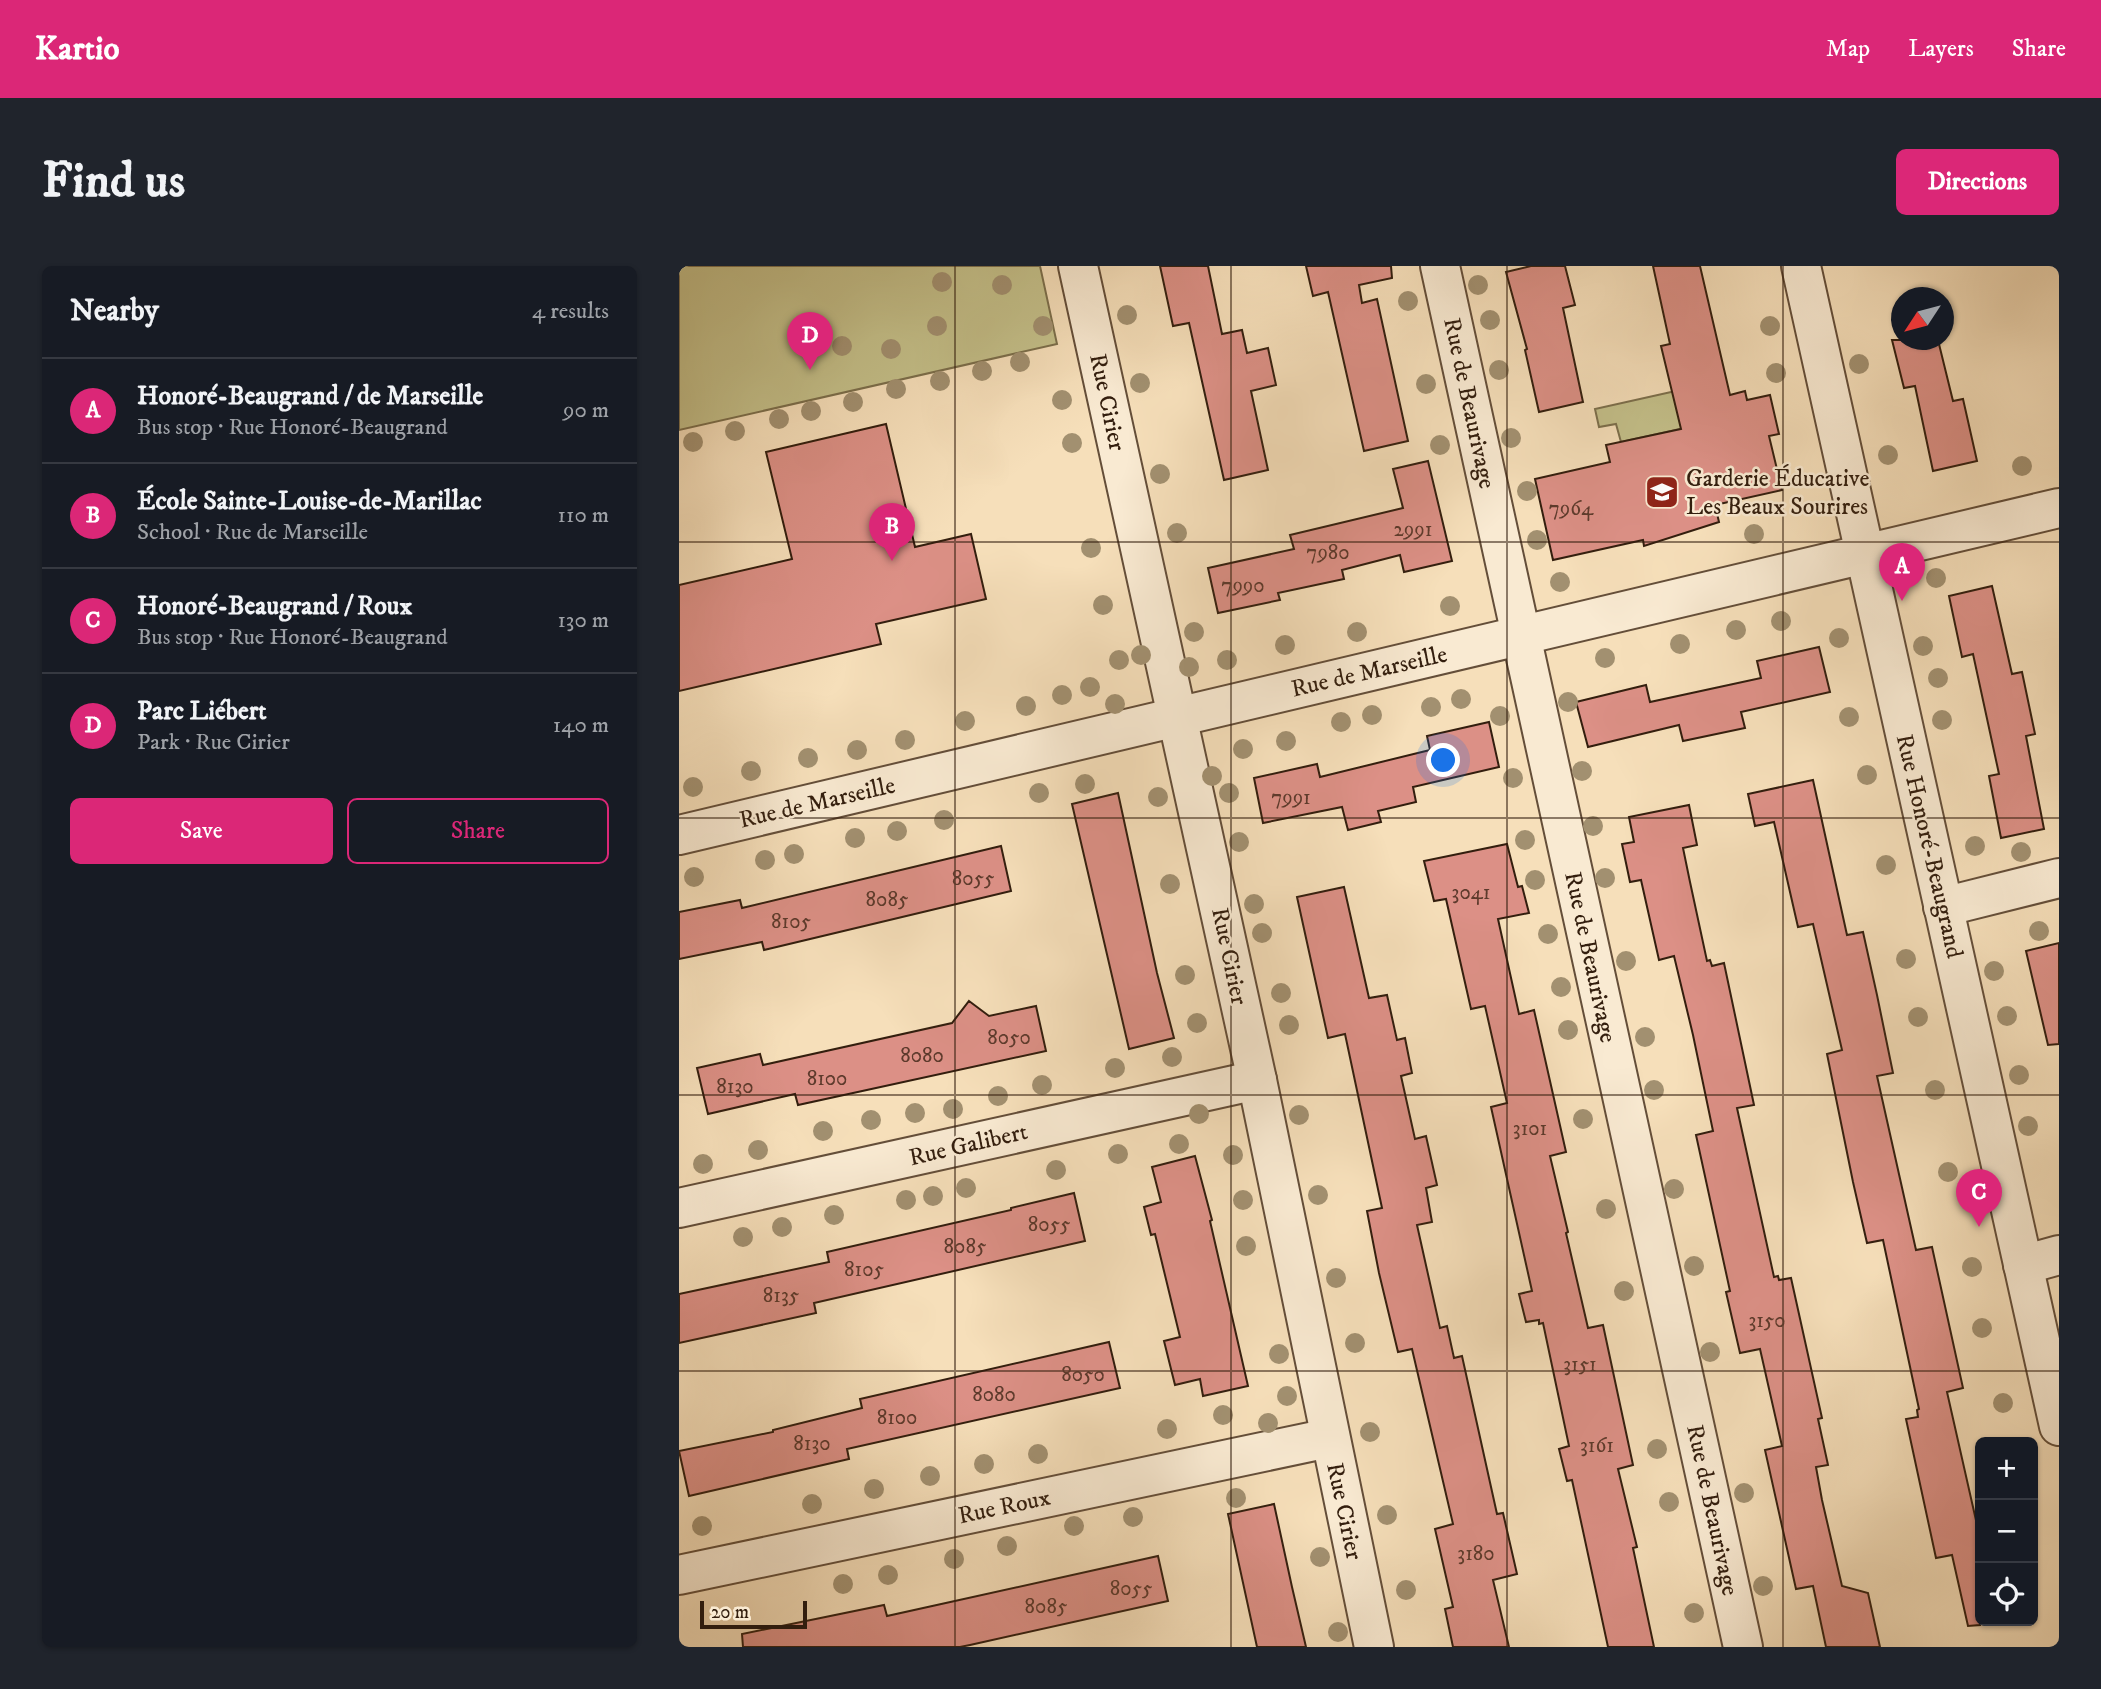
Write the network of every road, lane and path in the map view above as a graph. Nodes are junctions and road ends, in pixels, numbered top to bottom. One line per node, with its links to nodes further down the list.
1 (1078, 266): 7 (street, Rue Cirier)
2 (1440, 266): 6 (street, Rue de Beaurivage)
3 (1801, 266): 5 (street, Rue Honoré-Beaugrand)
4 (2059, 508): 5 (street, Rue de Marseille)
5 (1865, 555): 6 (street, Rue de Marseille); 10 (street, Rue Honoré-Beaugrand)
6 (1520, 635): 7 (street, Rue de Marseille); 19 (street, Rue de Beaurivage)
7 (1177, 716): 8 (street, Rue de Marseille); 11 (street, Rue Cirier)
8 (679, 835)
9 (2059, 878): 10 (street)
10 (1943, 907): 14 (street, Rue Honoré-Beaugrand)
11 (1257, 1080): 12 (street, Rue Galibert); 16 (street, Rue Cirier)
12 (679, 1208)
13 (2059, 1255): 14 (street)
14 (2023, 1265): 15 (street, Rue Honoré-Beaugrand)
15 (2059, 1426)
16 (1329, 1438): 17 (street, Rue Roux); 18 (street, Rue Cirier)
17 (679, 1575)
18 (1374, 1647)
19 (1743, 1647)

